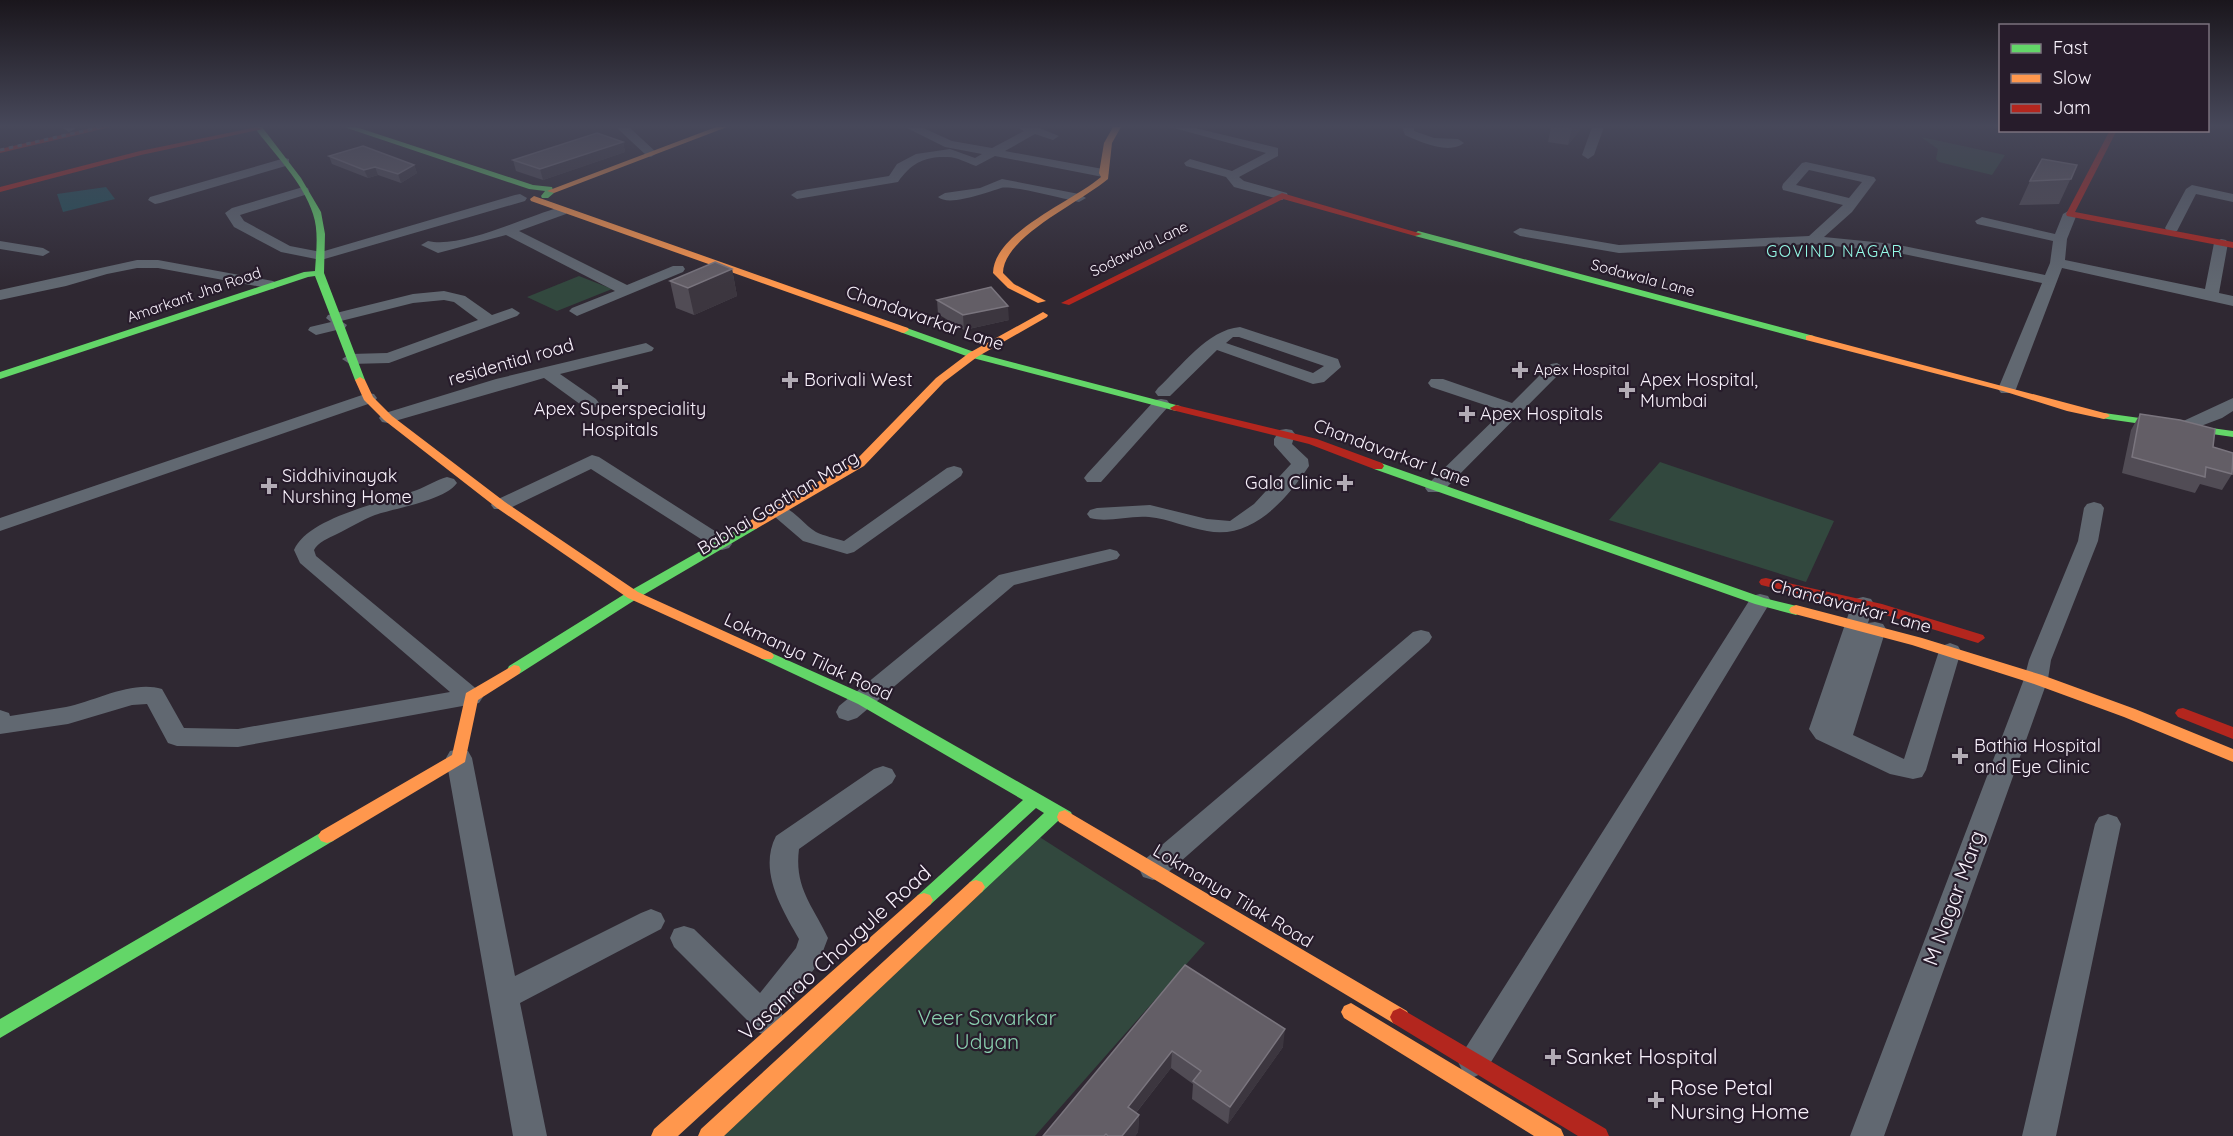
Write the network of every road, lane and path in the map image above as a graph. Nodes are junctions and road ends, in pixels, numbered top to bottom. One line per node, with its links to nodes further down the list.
1 (32, 180): 13 (street)
2 (223, 180): 22 (street)
3 (292, 180): 15 (street)
4 (497, 180): 16 (street, Chandavarkar Lane)
5 (571, 180): 16 (street)
6 (890, 180): 17 (street)
7 (1065, 180): 14 (street)
8 (1101, 180): 20 (street)
9 (1234, 180): 18 (street)
10 (1794, 180): 23 (street)
11 (1868, 180): 23 (street)
12 (2088, 180): 25 (street)
13 (0, 188)
14 (1049, 191): 19 (street); 20 (street)
15 (299, 192): 36 (street); 36 (street)
16 (536, 193): 24 (street, Chandavarkar Lane); 36 (street); 55 (street, Chandavarkar Lane)
17 (797, 195)
18 (1282, 196): 46 (street, Sodawala Lane); 63 (street, Sodawala Lane)
19 (945, 197)
20 (1079, 198): 46 (street)
21 (2233, 198): 27 (street)
22 (155, 200)
23 (1852, 203): 31 (street)
24 (561, 211): 28 (street); 55 (street, Chandavarkar Lane)
25 (2072, 212): 27 (street); 30 (street); 32 (street)
26 (1982, 221): 30 (street)
27 (2172, 228): 32 (street)
28 (507, 230): 34 (street); 42 (street)
29 (1520, 232): 31 (street)
30 (2060, 239): 37 (street)
31 (1813, 240): 40 (street)
32 (2229, 242): 43 (street)
33 (0, 245): 35 (street)
34 (428, 245)
35 (43, 252)
36 (318, 256): 39 (street)
37 (2057, 263): 40 (street); 43 (street)
38 (678, 269): 42 (street)
39 (311, 277): 41 (street, Amarkant Jha Road); 51 (street, Lokmanya Tilak Road)
40 (2050, 280): 63 (street)
41 (273, 285): 44 (street); 54 (street, Amarkant Jha Road)
42 (627, 291): 48 (street)
43 (2211, 295): 45 (street)
44 (0, 296)
45 (2233, 301)
46 (1053, 310): 55 (street, Sodawala Lane)
47 (317, 312): 51 (street, Lokmanya Tilak Road)
48 (577, 312)
49 (512, 313): 50 (street)
50 (490, 321): 51 (street); 56 (street)
51 (329, 328): 56 (street, Lokmanya Tilak Road)
52 (1214, 344): 52 (street); 64 (street)
53 (646, 348): 58 (street, residential road)
54 (80, 351): 59 (street, Amarkant Jha Road); 60 (street, Amarkant Jha Road)
55 (982, 353): 62 (street); 64 (street, Chandavarkar Lane); 83 (street, Babhai Gaothan Marg)
56 (350, 359): 65 (street, Lokmanya Tilak Road)
57 (1557, 368): 68 (street)
58 (547, 372): 66 (street); 69 (street, residential road)
59 (0, 376)
60 (0, 381)
61 (1437, 382): 68 (street)
62 (959, 383)
63 (2007, 389): 71 (street, Sodawala Lane)
64 (1163, 398): 72 (street, Chandavarkar Lane); 74 (street, Chandavarkar Lane); 77 (street)
65 (355, 402): 69 (street, Lokmanya Tilak Road); 84 (street)
66 (590, 403)
67 (2233, 403): 71 (street)
68 (1516, 410): 78 (street)
69 (388, 418): 80 (street, Lokmanya Tilak Road)
70 (917, 424): 83 (street, Babhai Gaothan Marg)
71 (2185, 428): 73 (street, Sodawala Lane)
72 (1286, 434): 78 (street, Chandavarkar Lane); 82 (street)
73 (2233, 434)
74 (1382, 452)
75 (1404, 460): 78 (street, Chandavarkar Lane)
76 (954, 472): 83 (street)
77 (1094, 478)
78 (1441, 482): 86 (street, Chandavarkar Lane); 88 (street, Chandavarkar Lane)
79 (446, 483): 99 (street)
80 (501, 505): 85 (street); 90 (street, Lokmanya Tilak Road)
81 (2094, 508): 98 (street, M Nagar Marg)
82 (1097, 514)
83 (783, 515): 85 (street, Babhai Gaothan Marg); 91 (street, Babhai Gaothan Marg)
84 (0, 525)
85 (722, 544): 90 (street, Babhai Gaothan Marg)
86 (1648, 546)
87 (1110, 555): 101 (street)
88 (1756, 589): 94 (street, Chandavarkar Lane); 94 (street, Chandavarkar Lane); 119 (street)
89 (599, 594): 92 (street)
90 (633, 595): 91 (street, Lokmanya Tilak Road); 92 (street, Babhai Gaothan Marg)
91 (648, 602): 92 (street); 101 (street, Lokmanya Tilak Road)
92 (616, 606): 93 (street); 99 (street, Babhai Gaothan Marg)
93 (632, 613)
94 (1864, 620): 96 (street, Chandavarkar Lane); 97 (street, Chandavarkar Lane); 97 (street)
95 (1422, 637): 112 (street)
96 (1990, 642)
97 (1950, 651): 98 (street, Chandavarkar Lane)
98 (2039, 665): 104 (street, Chandavarkar Lane); 125 (street, M Nagar Marg)
99 (471, 697): 102 (street); 105 (street)
100 (2171, 708): 103 (street)
101 (852, 709): 107 (street, Lokmanya Tilak Road)
102 (1, 724)
103 (2233, 733)
104 (2233, 756)
105 (459, 758): 115 (street); 118 (street)
106 (883, 776): 117 (street)
107 (1034, 800): 108 (street, Vasanrao Chougule Road); 109 (street, Lokmanya Tilak Road)
108 (1017, 809): 111 (street); 117 (street, Vasanrao Chougule Road)
109 (1055, 813): 111 (street); 112 (street, Lokmanya Tilak Road)
110 (2108, 824): 126 (street)
111 (1048, 827): 122 (street)
112 (1153, 868): 119 (street, Lokmanya Tilak Road)
113 (651, 921): 115 (street)
114 (684, 938): 117 (street)
115 (503, 997): 120 (street)
116 (1342, 1007): 123 (street)
117 (771, 1023): 121 (street, Vasanrao Chougule Road)
118 (0, 1029)
119 (1474, 1062): 124 (street, Lokmanya Tilak Road)
120 (530, 1136)
121 (662, 1136)
122 (709, 1136)
123 (1553, 1136)
124 (1598, 1136)
125 (1867, 1136)
126 (2039, 1136)

